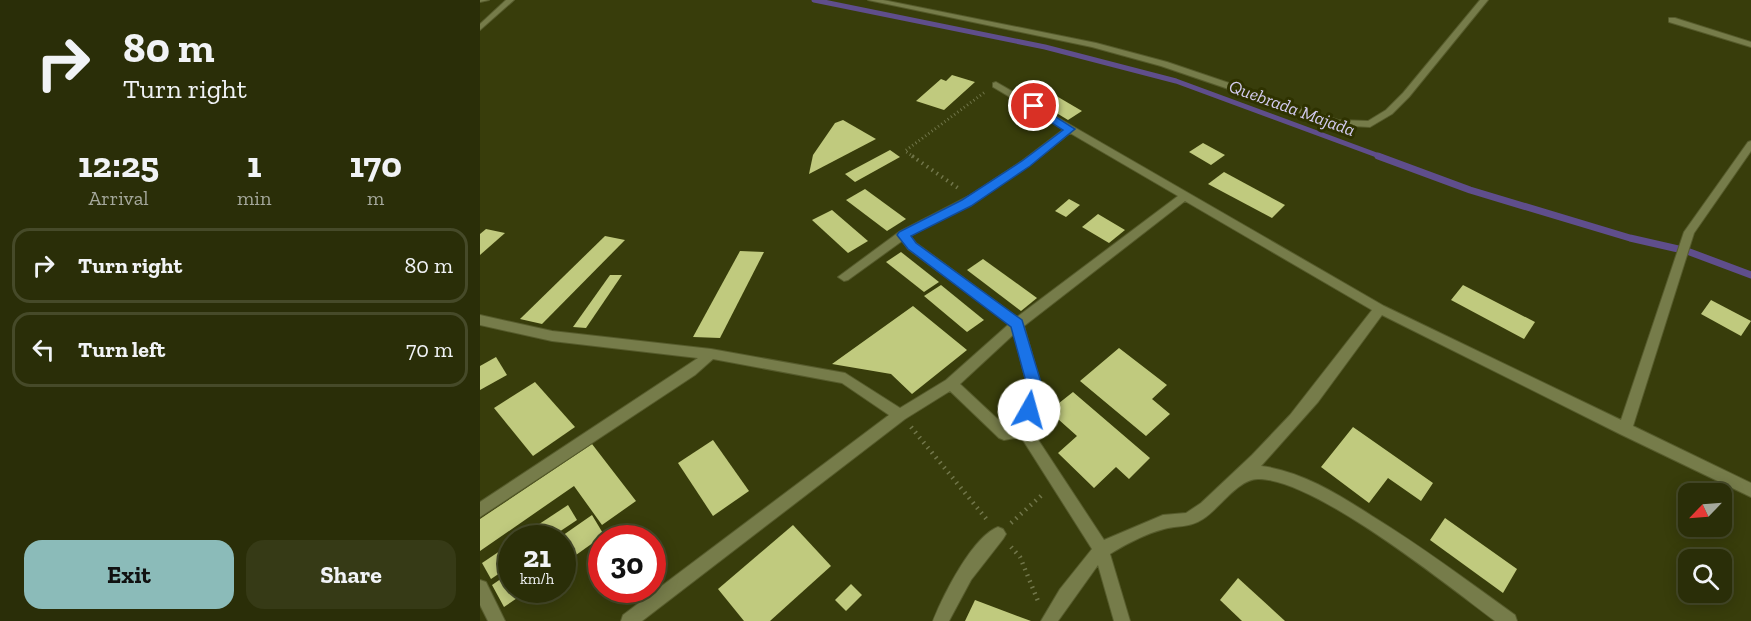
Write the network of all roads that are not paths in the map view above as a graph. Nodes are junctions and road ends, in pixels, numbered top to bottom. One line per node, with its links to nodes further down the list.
1 (480, 0): 2 (street)
2 (484, 0)
3 (510, 0): 7 (street)
4 (872, 0): 5 (street)
5 (1484, 0)
6 (1672, 20): 8 (street)
7 (480, 28)
8 (1751, 45)
9 (996, 85): 10 (street)
10 (1070, 129): 12 (street); 13 (street)
11 (1751, 144): 22 (street)
12 (1186, 195): 15 (street); 17 (street)
13 (903, 235): 14 (street); 17 (street)
14 (844, 278)
15 (1380, 309): 22 (street); 23 (street)
16 (480, 320): 18 (street)
17 (1017, 324): 19 (street); 21 (street)
18 (711, 354): 20 (street); 25 (street)
19 (951, 384): 20 (street); 21 (street)
20 (900, 415): 30 (street)
21 (1024, 430): 27 (street)
22 (1625, 430): 24 (street)
23 (1237, 479): 27 (street); 34 (street)
24 (1751, 490)
25 (480, 510)
26 (998, 534): 31 (street)
27 (1101, 550): 32 (street); 33 (street)
28 (480, 588): 29 (street)
29 (497, 621)
30 (629, 621)
31 (941, 621)
32 (1050, 621)
33 (1122, 621)
34 (1509, 621)

